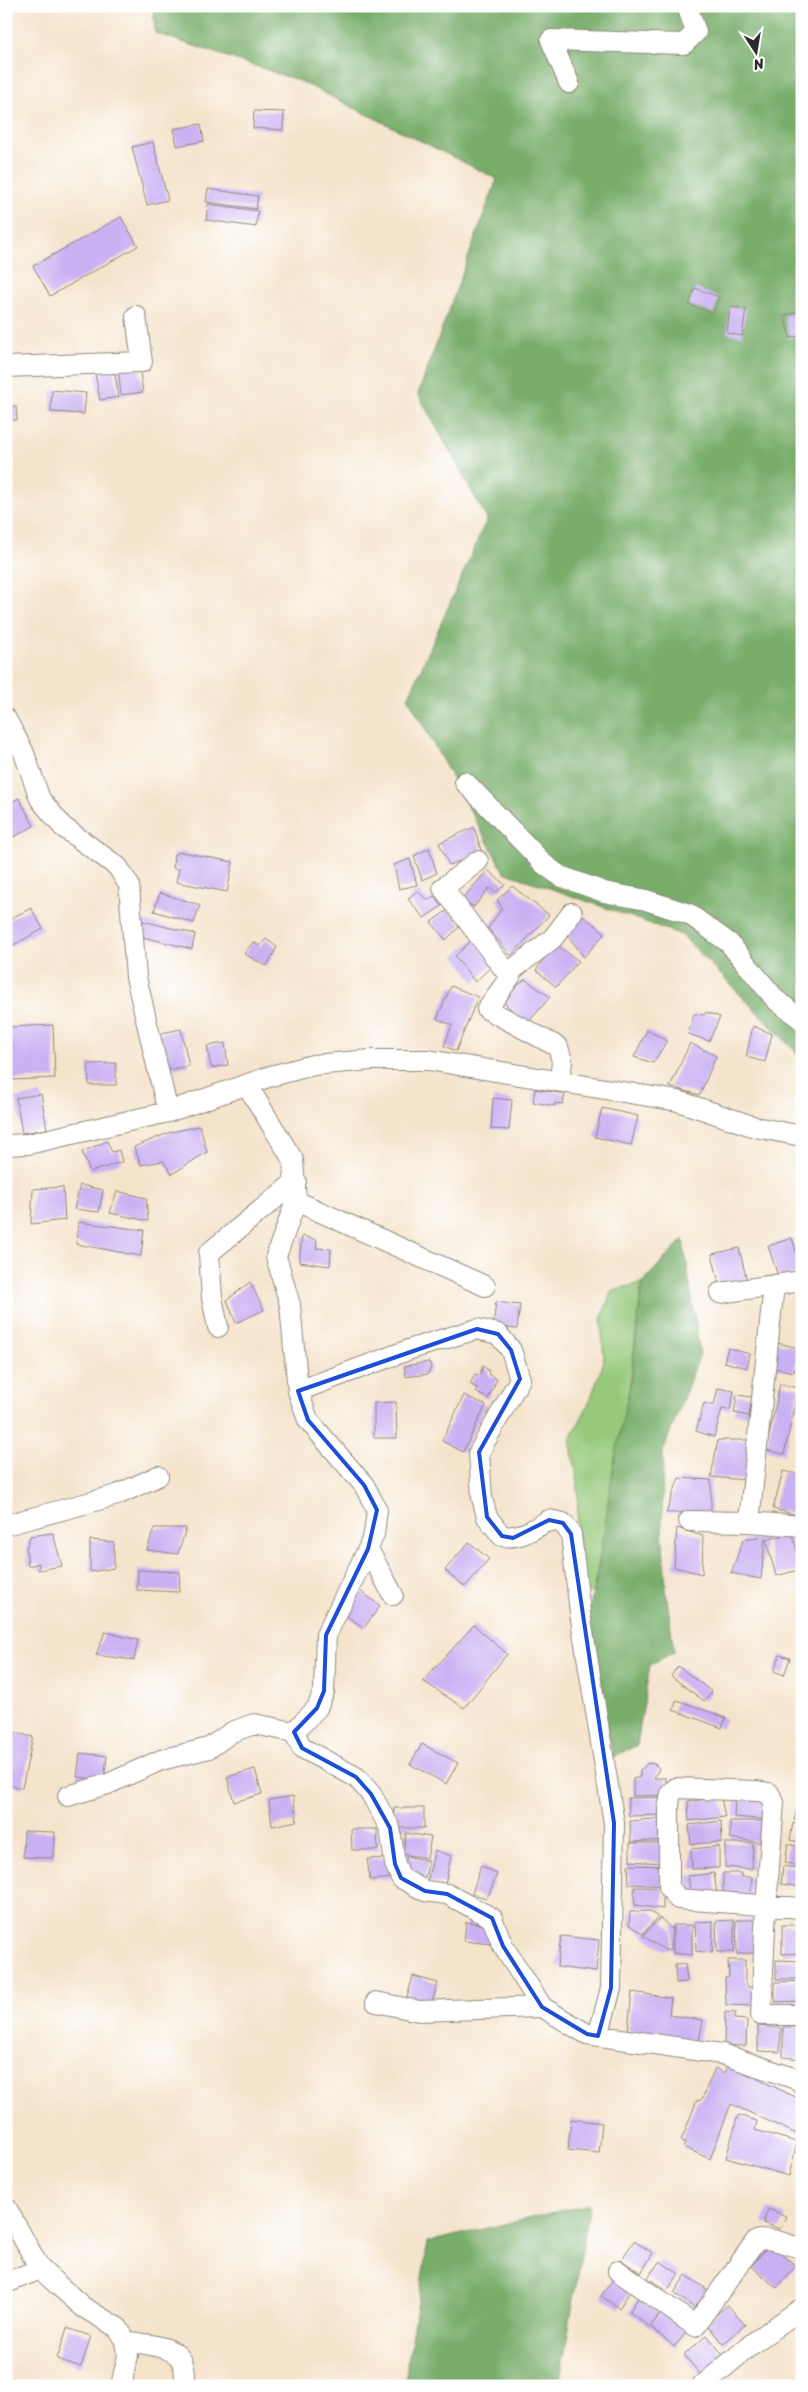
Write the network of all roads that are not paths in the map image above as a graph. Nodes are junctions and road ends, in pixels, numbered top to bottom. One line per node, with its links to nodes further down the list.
1 (687, 6): 2 (street)
2 (569, 83)
3 (136, 316): 4 (street)
4 (6, 367)
5 (6, 719): 13 (street)
6 (465, 782): 10 (street)
7 (478, 861): 9 (street)
8 (572, 913): 9 (street)
9 (507, 974): 11 (street)
10 (802, 1020)
11 (560, 1081): 12 (street); 14 (street)
12 (247, 1085): 13 (street); 16 (street)
13 (168, 1112): 15 (street)
14 (802, 1136)
15 (6, 1144)
16 (296, 1181): 17 (street); 22 (street)
17 (296, 1201): 20 (street); 23 (street)
18 (802, 1281): 19 (street)
19 (774, 1285): 21 (street); 26 (street)
20 (485, 1286)
21 (720, 1293)
22 (218, 1327)
23 (298, 1391): 29 (street); 38 (street)
24 (158, 1476): 27 (street)
25 (689, 1521): 26 (street)
26 (749, 1522): 28 (street)
27 (6, 1525)
28 (802, 1526)
29 (368, 1549): 30 (street); 31 (street)
30 (393, 1595)
31 (294, 1732): 32 (street); 36 (street)
32 (68, 1796)
33 (766, 1906): 33 (street); 34 (street); 37 (street)
34 (802, 1908)
35 (376, 2002): 36 (street)
36 (542, 2007): 38 (street)
37 (802, 2015)
38 (598, 2036): 39 (street)
39 (802, 2084)
40 (6, 2207): 42 (street)
41 (802, 2248): 43 (street)
42 (40, 2269): 44 (street); 46 (street)
43 (618, 2271)
44 (6, 2283)
45 (802, 2308): 49 (street)
46 (126, 2341): 47 (street); 48 (street)
47 (121, 2386)
48 (184, 2386)
49 (702, 2386)

